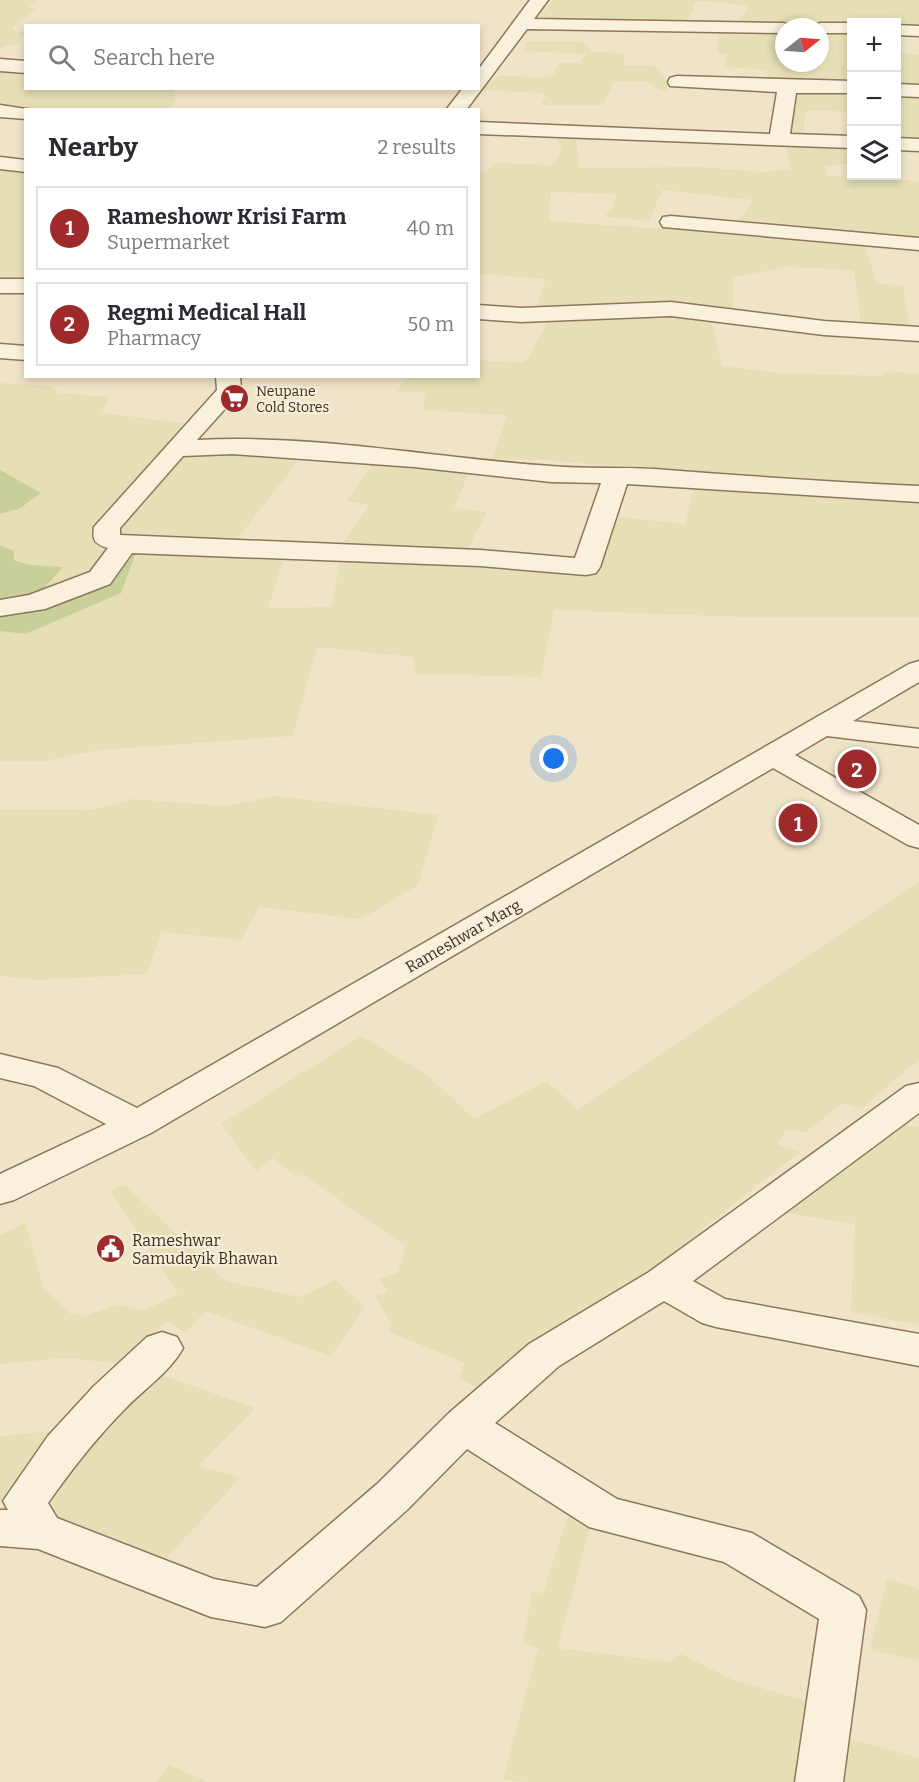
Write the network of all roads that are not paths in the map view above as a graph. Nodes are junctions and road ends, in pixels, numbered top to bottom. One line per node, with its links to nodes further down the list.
1 (538, 0): 6 (street)
2 (775, 28): 6 (street)
3 (829, 28): 4 (street)
4 (847, 28)
5 (901, 30): 7 (street)
6 (515, 31): 8 (street); 11 (street)
7 (919, 31)
8 (489, 37)
9 (0, 65): 10 (street)
10 (24, 67)
11 (480, 81)
12 (677, 82): 13 (street)
13 (787, 87): 14 (street); 22 (street)
14 (847, 87)
15 (472, 90): 18 (street)
16 (901, 90): 17 (street)
17 (919, 91)
18 (457, 108)
19 (0, 111): 20 (street)
20 (24, 113)
21 (480, 128): 22 (street)
22 (779, 140): 23 (street)
23 (847, 142)
24 (901, 144): 25 (street)
25 (919, 145)
26 (0, 163): 27 (street)
27 (24, 166)
28 (671, 222): 29 (street)
29 (919, 244)
30 (0, 286): 31 (street)
31 (24, 286)
32 (480, 312): 33 (street)
33 (919, 334)
34 (0, 351): 35 (street)
35 (24, 353)
36 (228, 378): 37 (street)
37 (178, 449): 38 (street); 40 (street)
38 (616, 477): 39 (street); 40 (street)
39 (919, 494)
40 (124, 545): 41 (street)
41 (0, 608)
42 (919, 670): 43 (street, Rameshwar Marg)
43 (825, 727): 44 (street); 45 (street, Rameshwar Marg)
44 (919, 738)
45 (774, 756): 46 (street); 49 (street, Rameshwar Marg)
46 (919, 838)
47 (0, 1066): 49 (street)
48 (909, 1111): 51 (street)
49 (138, 1124): 50 (street, Rameshwar Marg)
50 (0, 1190)
51 (663, 1282): 53 (street); 54 (street)
52 (162, 1348): 55 (street)
53 (919, 1350)
54 (464, 1425): 55 (street); 56 (street)
55 (20, 1529)
56 (819, 1782)

